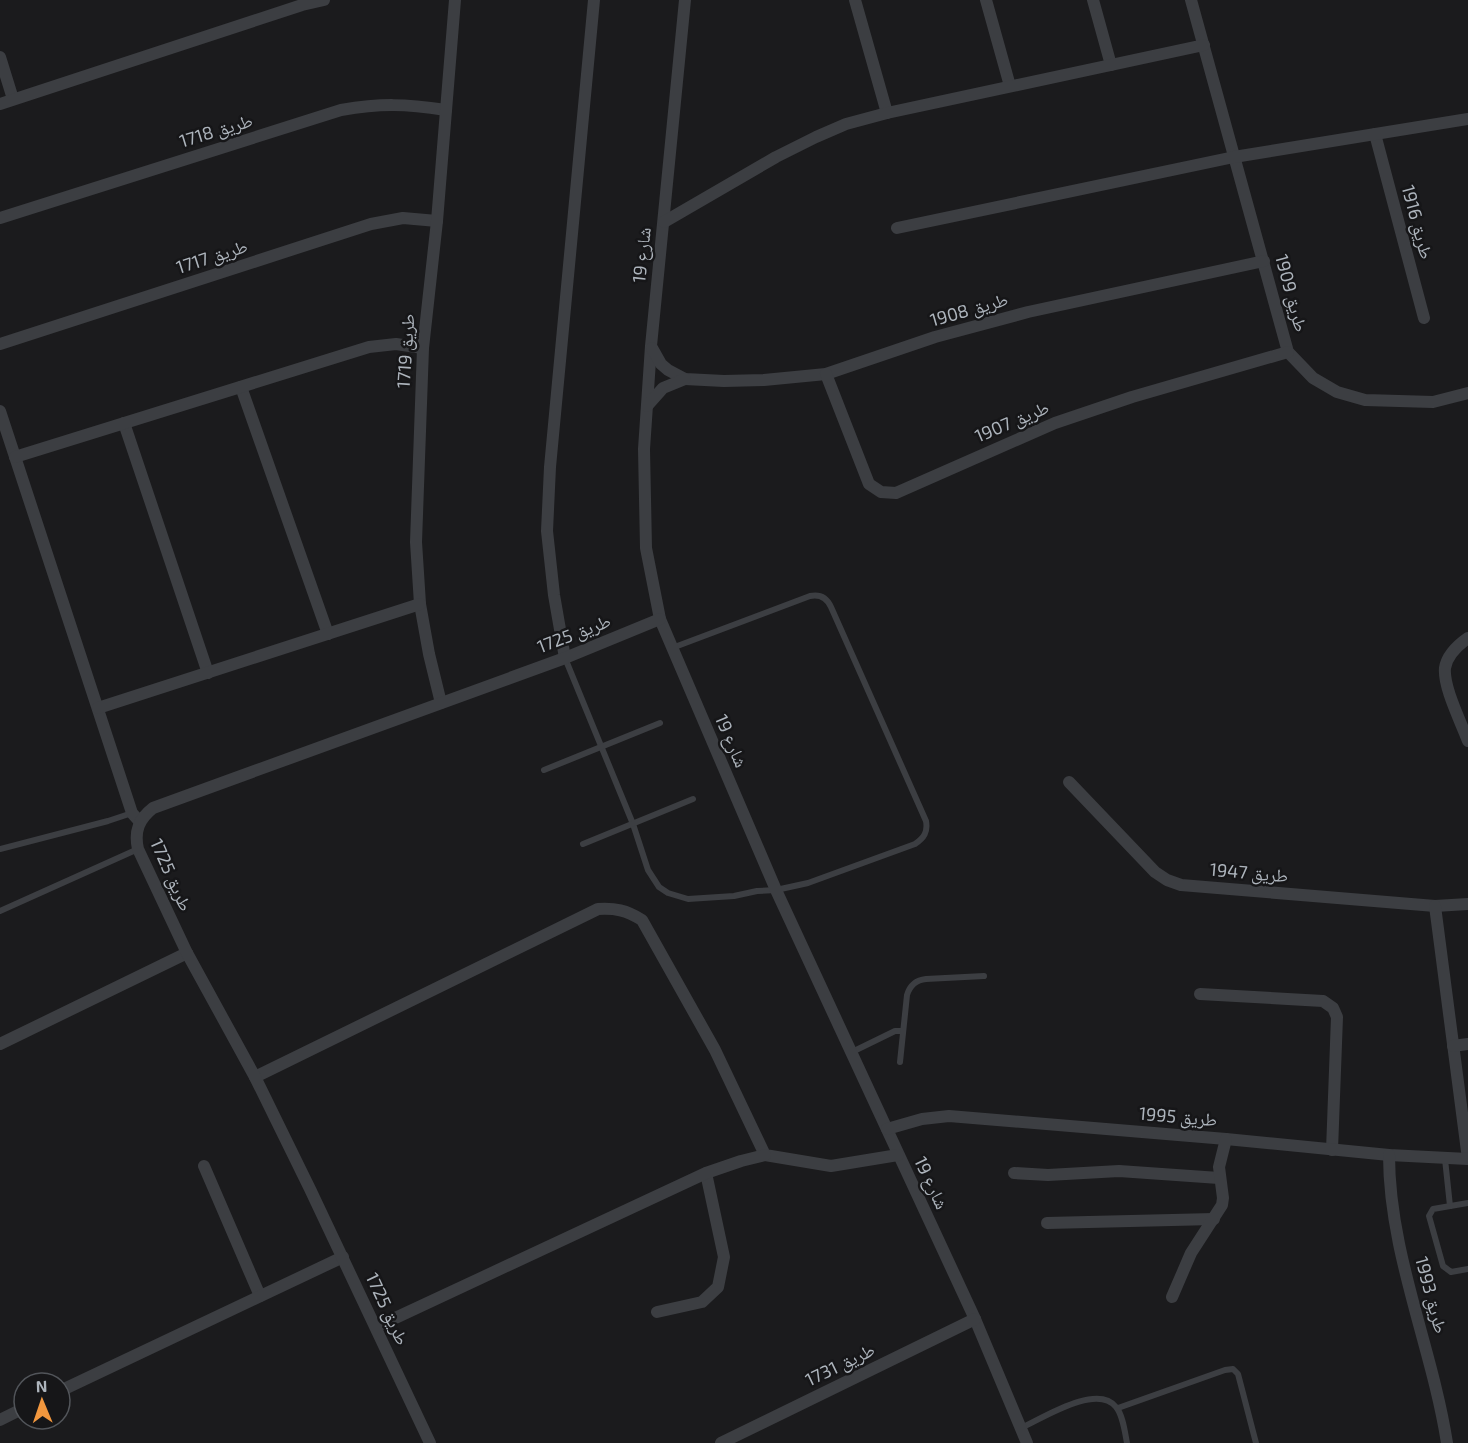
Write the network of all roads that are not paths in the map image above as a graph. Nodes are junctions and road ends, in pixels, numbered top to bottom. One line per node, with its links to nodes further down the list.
1 (324, 0): 13 (street)
2 (455, 0): 15 (street, طريق 1719)
3 (594, 0): 43 (street)
4 (685, 0): 22 (street, شارع 19)
5 (855, 0): 16 (street)
6 (986, 0): 12 (street)
7 (1093, 0): 11 (street)
8 (1191, 0): 9 (street, طريق 1909)
9 (1204, 45): 11 (street); 19 (street, طريق 1909)
10 (0, 57): 13 (street)
11 (1111, 65): 12 (street)
12 (1010, 86): 16 (street)
13 (13, 99): 14 (street)
14 (0, 104)
15 (446, 110): 20 (street, طريق 1718); 21 (street, طريق 1719)
16 (887, 113): 22 (street)
17 (1468, 120): 18 (street)
18 (1375, 135): 19 (street); 25 (street, طريق 1916)
19 (1234, 157): 23 (street); 24 (street, طريق 1909)
20 (0, 218)
21 (437, 220): 26 (street, طريق 1717); 28 (street, طريق 1719)
22 (664, 222): 27 (street, شارع 19)
23 (897, 228)
24 (1264, 261): 29 (street, طريق 1909); 30 (street, طريق 1908)
25 (1424, 318)
26 (0, 344)
27 (651, 346): 31 (street); 34 (street, شارع 19)
28 (423, 348): 32 (street); 38 (street, طريق 1719)
29 (1288, 352): 30 (street, طريق 1907); 33 (street, طريق 1909)
30 (826, 374): 31 (street, طريق 1908)
31 (685, 379): 34 (street)
32 (241, 387): 36 (street); 40 (street)
33 (1468, 393)
34 (647, 406): 39 (street, شارع 19)
35 (0, 411): 37 (street)
36 (124, 423): 37 (street); 44 (street)
37 (15, 457): 46 (street)
38 (420, 604): 40 (street); 45 (street, طريق 1719)
39 (660, 619): 42 (street, شارع 19); 43 (street, طريق 1725)
40 (328, 634): 44 (street)
41 (1468, 638): 48 (street)
42 (671, 648): 58 (street, شارع 19); 58 (lane)
43 (564, 657): 45 (street, طريق 1725); 49 (lane)
44 (208, 673): 46 (street)
45 (441, 703): 53 (street, طريق 1725)
46 (98, 708): 53 (street)
47 (660, 723): 49 (lane)
48 (1468, 741)
49 (601, 747): 50 (lane); 54 (lane)
50 (544, 770)
51 (1069, 782): 60 (street, طريق 1947)
52 (693, 799): 54 (lane)
53 (136, 818): 56 (lane); 57 (street, طريق 1725)
54 (633, 824): 55 (lane); 58 (lane)
55 (583, 844)
56 (0, 849)
57 (138, 849): 61 (lane); 62 (street, طريق 1725)
58 (776, 890): 69 (street, شارع 19)
59 (1468, 904): 60 (street, طريق 1947)
60 (1435, 906): 68 (street)
61 (0, 911)
62 (186, 953): 66 (street); 71 (street, طريق 1725)
63 (984, 976): 65 (lane)
64 (1200, 994): 74 (street)
65 (903, 1031): 69 (lane); 70 (lane)
66 (0, 1044)
67 (1468, 1044): 68 (street)
68 (1453, 1046): 79 (street)
69 (852, 1052): 72 (street, شارع 19)
70 (900, 1062)
71 (255, 1077): 75 (street); 88 (street, طريق 1725)
72 (887, 1129): 73 (street, طريق 1995); 76 (street, شارع 19)
73 (1226, 1139): 74 (street, طريق 1995); 83 (street)
74 (1332, 1150): 77 (street, طريق 1995)
75 (765, 1155): 76 (street); 81 (street)
76 (898, 1155): 93 (street, شارع 19)
77 (1389, 1155): 78 (street, طريق 1995); 103 (street, طريق 1993)
78 (1445, 1159): 79 (street, طريق 1995); 85 (lane)
79 (1468, 1159)
80 (204, 1166): 90 (street)
81 (706, 1173): 92 (street); 94 (street)
82 (1014, 1173): 83 (street)
83 (1219, 1178): 86 (street)
84 (1468, 1204): 85 (lane)
85 (1450, 1206): 89 (lane)
86 (1214, 1219): 87 (street); 91 (street)
87 (1047, 1223)
88 (343, 1257): 90 (street); 94 (street, طريق 1725)
89 (1468, 1269)
90 (260, 1296): 95 (street)
91 (1172, 1298)
92 (657, 1312)
93 (975, 1319): 97 (street, شارع 19); 99 (street, طريق 1731)
94 (376, 1328): 98 (street, طريق 1725)
95 (72, 1385)
96 (1118, 1408): 97 (lane); 101 (lane); 102 (lane)
97 (1020, 1428): 100 (street, شارع 19)
98 (430, 1443)
99 (721, 1443)
100 (1027, 1443)
101 (1127, 1443)
102 (1256, 1443)
103 (1447, 1443)

